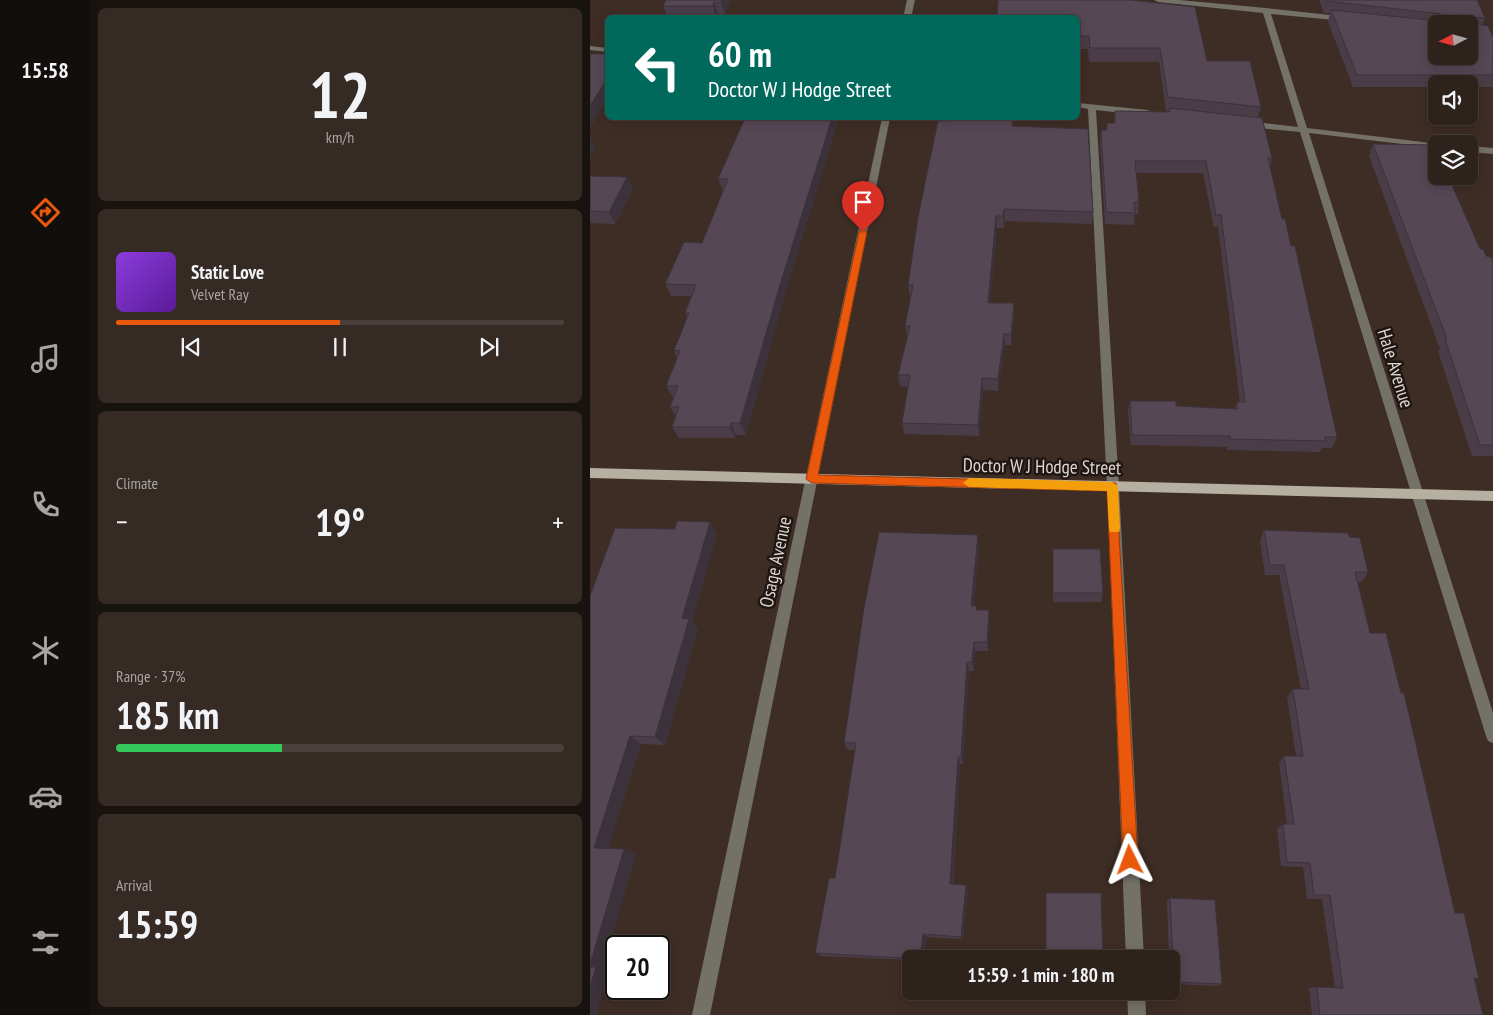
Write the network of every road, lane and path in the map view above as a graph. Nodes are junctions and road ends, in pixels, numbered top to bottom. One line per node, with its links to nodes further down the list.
1 (910, 0): 5 (street)
2 (1158, 0): 3 (street)
3 (1208, 2): 4 (street)
4 (1266, 10): 6 (street); 14 (street, Hale Avenue)
5 (908, 15)
6 (1351, 20)
7 (590, 48): 8 (street)
8 (605, 50)
9 (1080, 105): 10 (street)
10 (1092, 107): 11 (street); 20 (street)
11 (1159, 114)
12 (886, 120): 19 (street, Osage Avenue)
13 (1236, 123): 14 (street)
14 (1304, 130): 15 (street); 21 (street, Hale Avenue)
15 (1428, 144)
16 (1478, 150): 17 (street)
17 (1493, 152)
18 (590, 473): 19 (main road, Doctor W J Hodge Street)
19 (812, 479): 20 (main road, Doctor W J Hodge Street); 26 (street, Osage Avenue)
20 (1112, 486): 21 (main road, Doctor W J Hodge Street); 24 (street)
21 (1417, 494): 22 (main road, Doctor W J Hodge Street); 23 (street, Hale Avenue)
22 (1493, 496)
23 (1493, 736)
24 (1135, 950)
25 (1136, 1000): 27 (street)
26 (701, 1015)
27 (1137, 1015)

